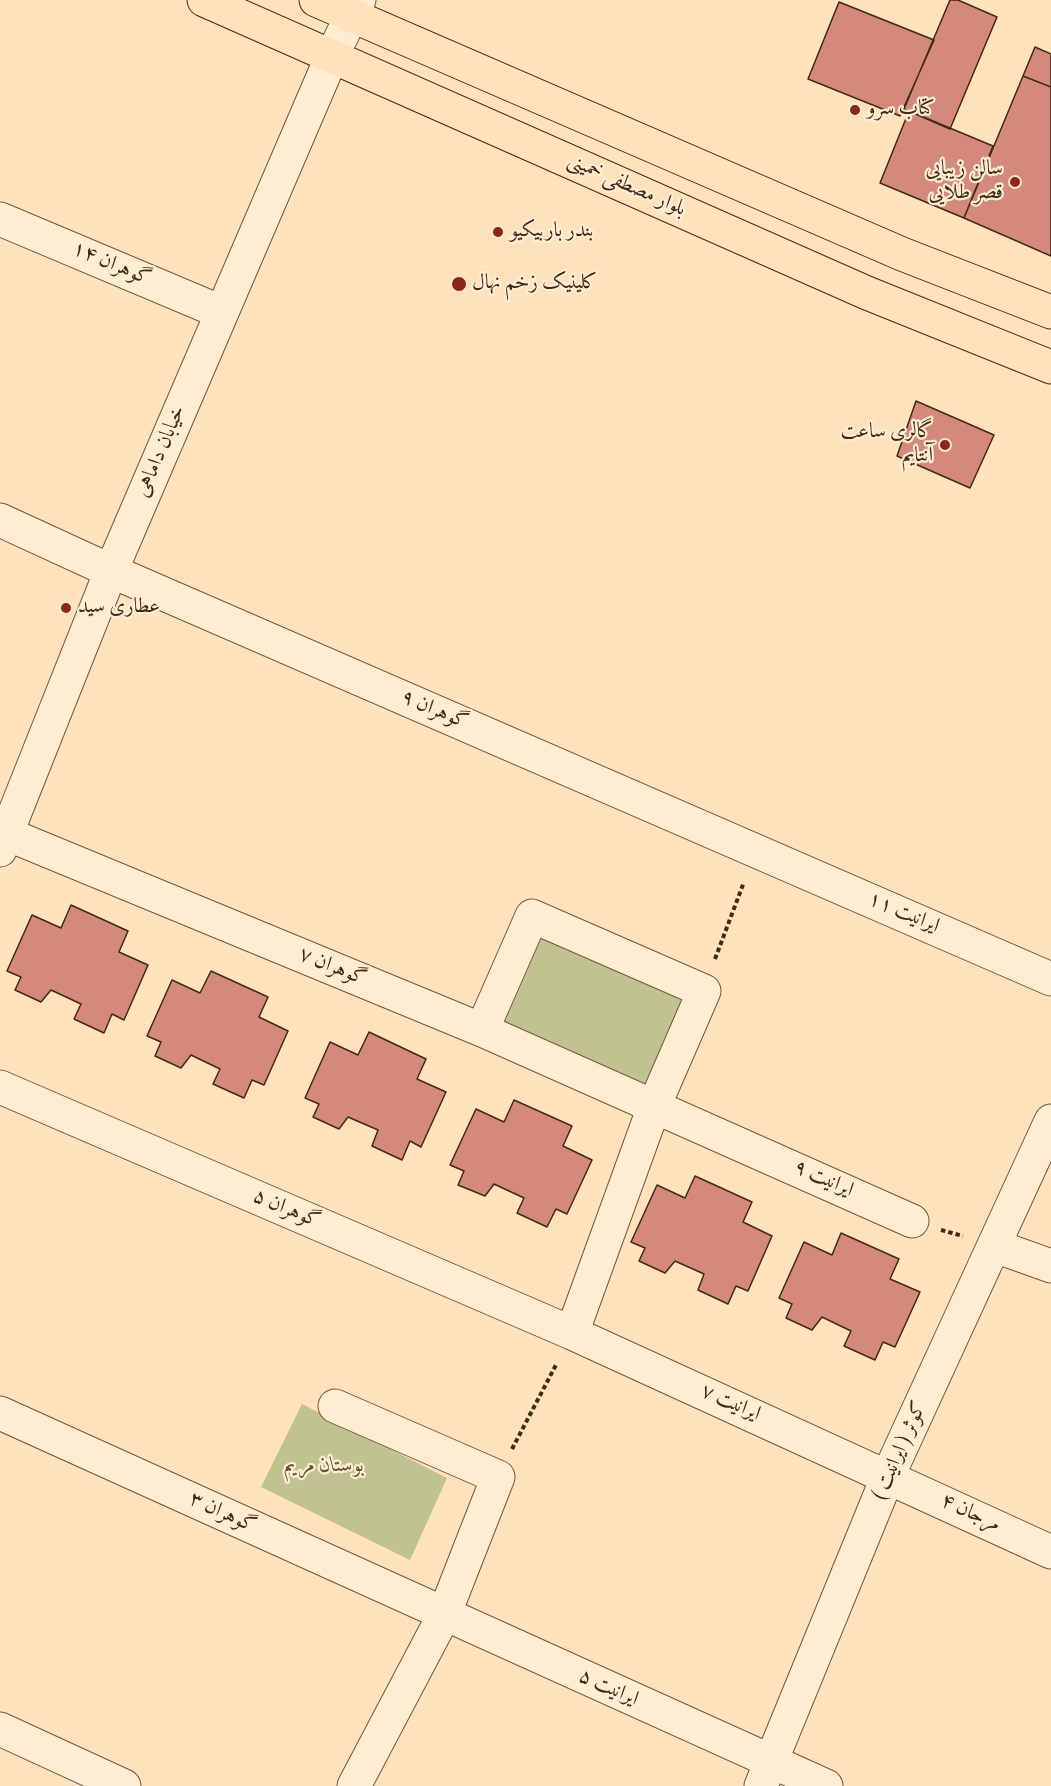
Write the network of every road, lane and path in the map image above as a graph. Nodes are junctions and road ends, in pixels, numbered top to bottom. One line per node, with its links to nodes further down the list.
1 (204, 0): 4 (main road, بلوار مصطفی خمینی)
2 (316, 0): 3 (main road)
3 (355, 8): 4 (street, خیابان داماهی); 7 (main road)
4 (332, 56): 6 (street, خیابان داماهی); 8 (main road, بلوار مصطفی خمینی)
5 (0, 219): 6 (street, گوهران ۱۴)
6 (221, 312): 10 (street, خیابان داماهی)
7 (1051, 312)
8 (1051, 367)
9 (0, 520): 10 (street, گوهران ۹)
10 (111, 571): 11 (street, خیابان داماهی); 12 (street, گوهران ۹)
11 (4, 842): 15 (street, گوهران ۷)
12 (756, 850): 13 (street, ایرانیت ۱۱); 14 (path)
13 (1051, 979)
14 (704, 991): 15 (street); 17 (street)
15 (483, 1030): 17 (street, گوهران ۷)
16 (0, 1087): 22 (street, گوهران ۵)
17 (655, 1104): 19 (street, ایرانیت ۹); 22 (street)
18 (1051, 1120): 20 (street, کوثر ( ایرانیت ))
19 (912, 1221): 20 (path)
20 (995, 1246): 21 (street); 25 (street, کوثر ( ایرانیت ))
21 (1051, 1266)
22 (572, 1333): 25 (street, ایرانیت ۷); 26 (path)
23 (335, 1406): 26 (street)
24 (0, 1413): 28 (street, گوهران ۳)
25 (888, 1476): 27 (street, مرجان ۴); 30 (street, کوثر ( ایرانیت ))
26 (498, 1477): 28 (street)
27 (1051, 1552)
28 (444, 1615): 30 (street, ایرانیت ۵); 32 (street)
29 (0, 1729): 31 (street)
30 (767, 1774): 33 (street, ایرانیت ۵)
31 (124, 1786)
32 (354, 1786)
33 (826, 1786)

